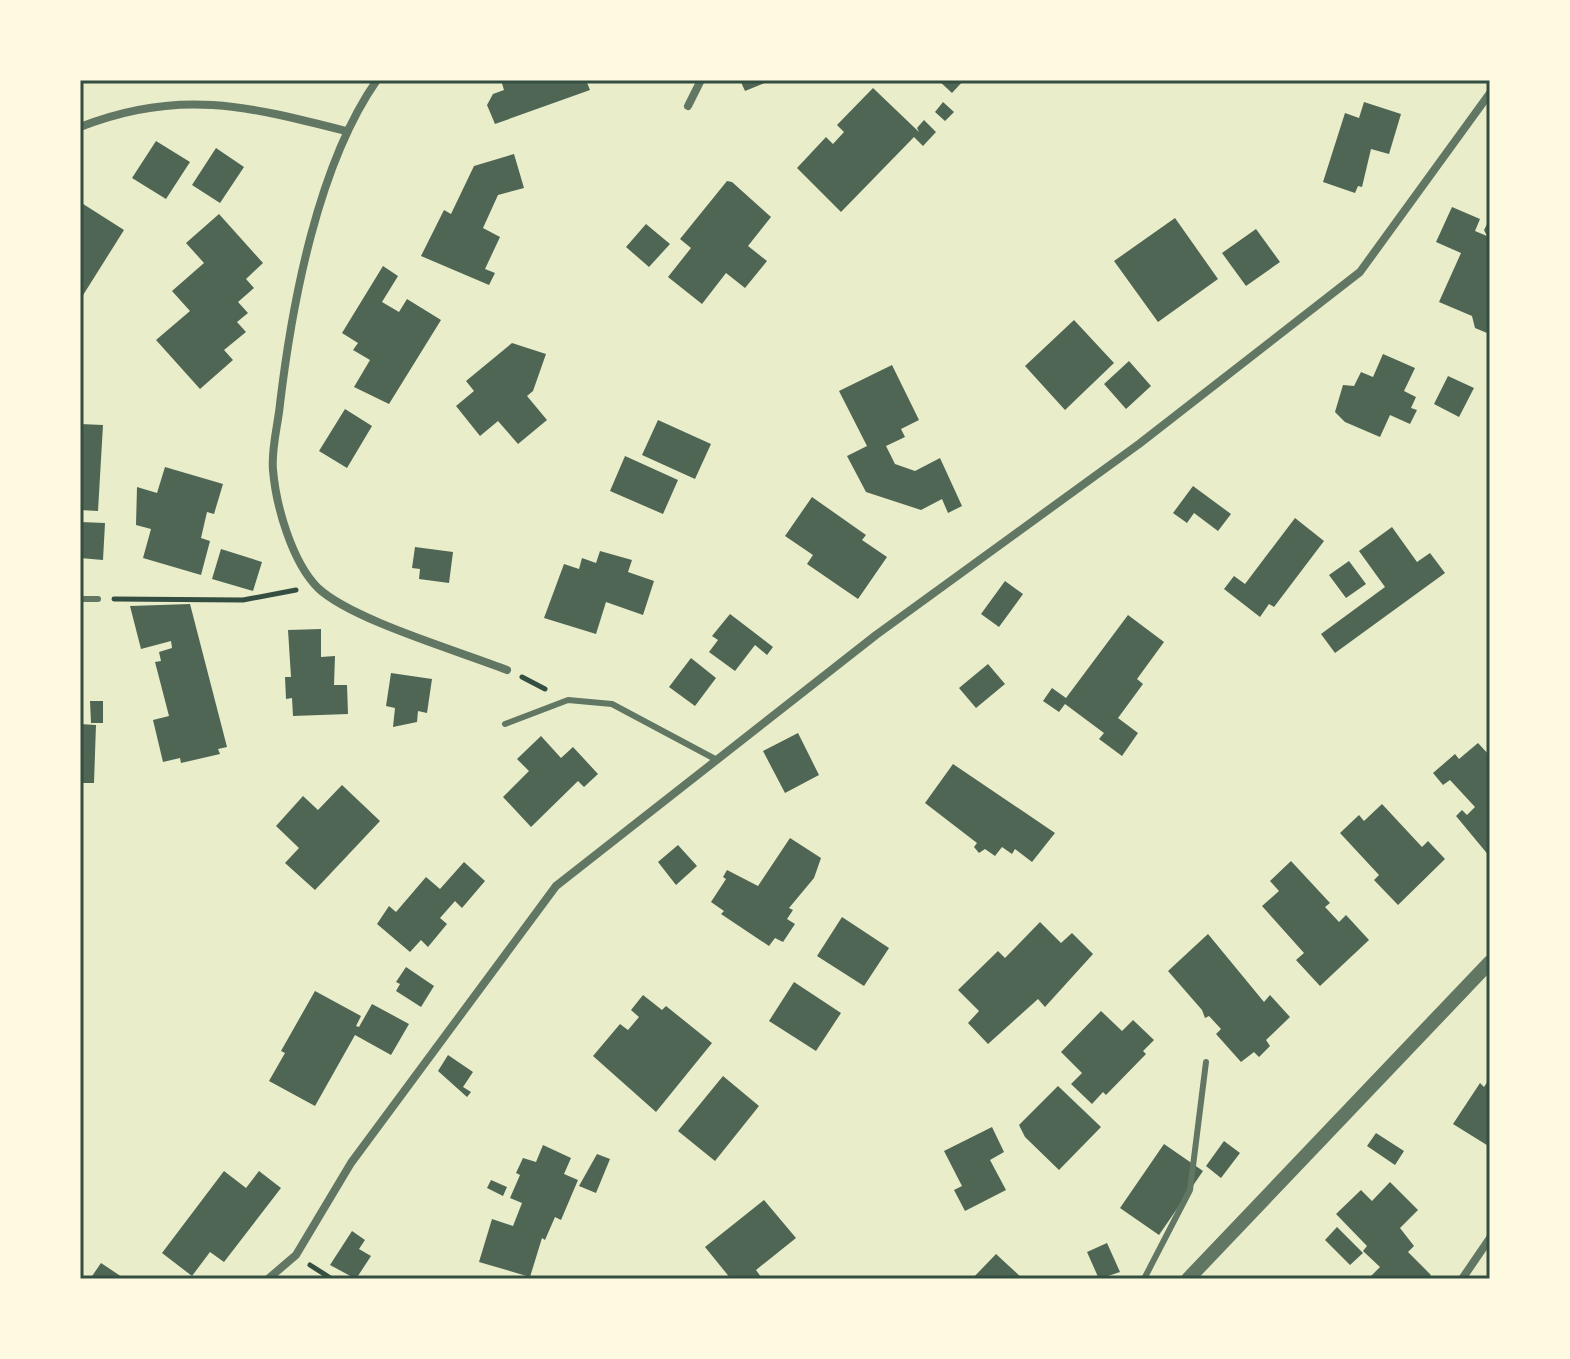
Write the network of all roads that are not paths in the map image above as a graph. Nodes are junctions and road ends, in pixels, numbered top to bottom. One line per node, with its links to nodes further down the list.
1 (377, 80): 6 (street)
2 (701, 80): 4 (street)
3 (1490, 93): 11 (street)
4 (688, 106)
5 (80, 127): 6 (street)
6 (346, 131): 9 (street)
7 (80, 599): 8 (lane)
8 (98, 599)
9 (507, 670)
10 (505, 724): 11 (lane)
11 (717, 760): 15 (street)
12 (1490, 962): 17 (street)
13 (1206, 1062): 16 (lane)
14 (1490, 1238): 18 (street)
15 (268, 1279)
16 (1144, 1279)
17 (1188, 1279)
18 (1462, 1279)

